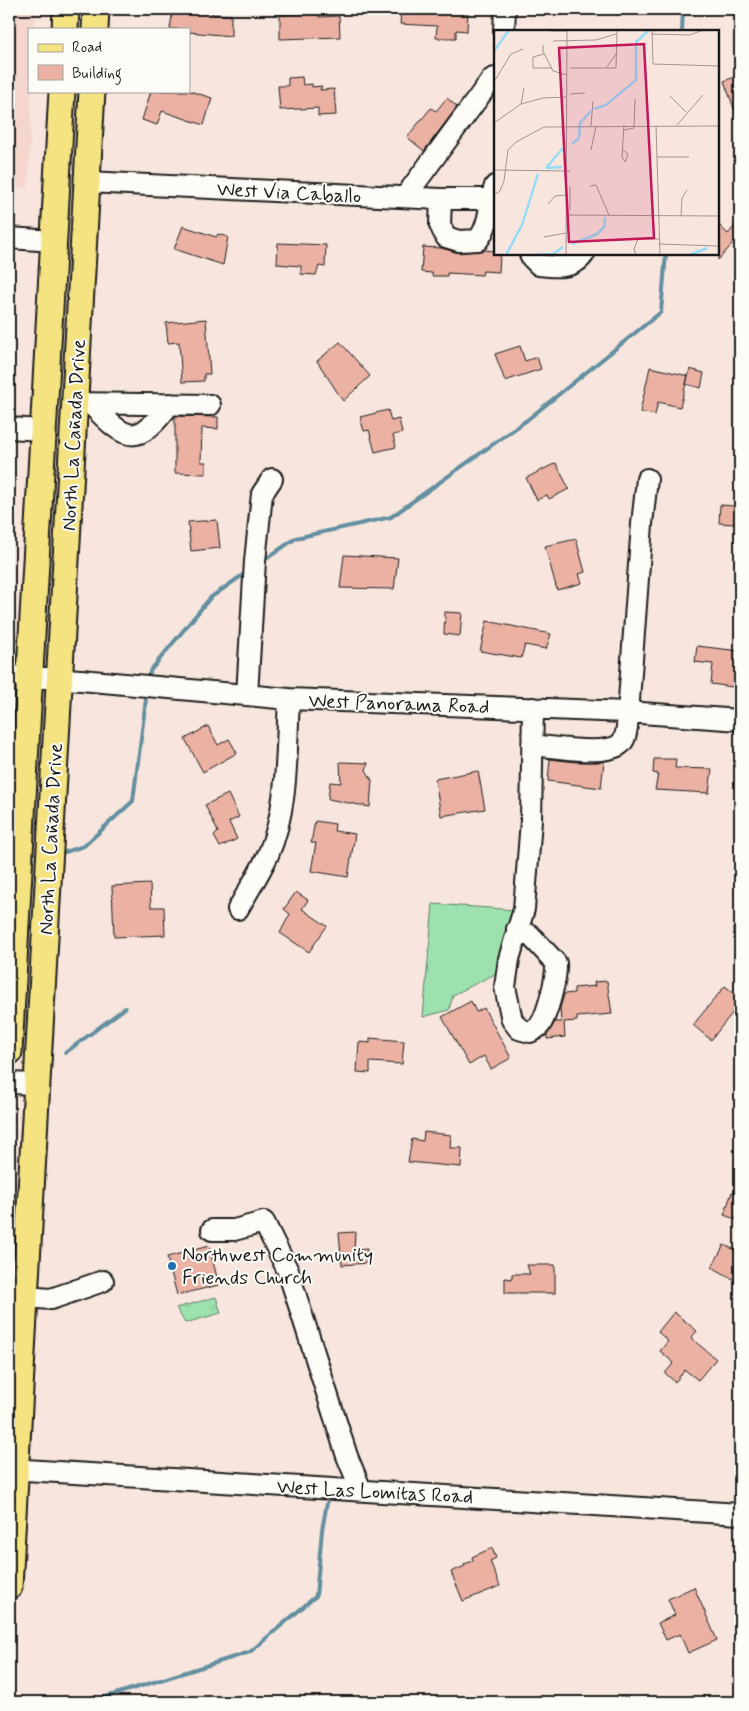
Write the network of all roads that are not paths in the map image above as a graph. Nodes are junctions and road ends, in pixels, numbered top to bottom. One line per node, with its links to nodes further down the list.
1 (66, 9): 4 (main road)
2 (96, 9): 5 (main road)
3 (506, 9): 6 (street)
4 (65, 28)
5 (95, 28)
6 (504, 30)
7 (494, 78): 12 (street)
8 (62, 92): 15 (main road, North La Cañada Drive)
9 (92, 92): 10 (main road, North La Cañada Drive)
10 (87, 182): 12 (street, West Via Caballo); 18 (main road, North La Cañada Drive)
11 (494, 195): 13 (street, West Via Caballo); 13 (street)
12 (405, 197): 13 (street, West Via Caballo)
13 (441, 200)
14 (9, 238): 15 (street)
15 (54, 241): 22 (main road, North La Cañada Drive)
16 (530, 255): 17 (street)
17 (583, 255)
18 (83, 404): 19 (street); 19 (street); 26 (main road, North La Cañada Drive)
19 (170, 404): 20 (street)
20 (210, 406)
21 (9, 428): 22 (street)
22 (42, 430): 25 (main road, North La Cañada Drive)
23 (272, 479): 27 (street)
24 (647, 479): 30 (street)
25 (19, 676): 26 (street, West Panorama Road); 35 (main road, North La Cañada Drive)
26 (59, 679): 27 (street, West Panorama Road); 37 (main road, North La Cañada Drive)
27 (247, 694): 28 (street, West Panorama Road)
28 (289, 699): 29 (street, West Panorama Road); 33 (street)
29 (533, 708): 30 (street, West Panorama Road); 32 (street)
30 (627, 712): 31 (street, West Panorama Road); 32 (street)
31 (740, 720)
32 (532, 745): 34 (street)
33 (238, 909)
34 (517, 929)
35 (9, 1052)
36 (9, 1083): 37 (street)
37 (36, 1084): 40 (main road, North La Cañada Drive)
38 (212, 1230): 42 (street)
39 (103, 1281): 40 (street)
40 (24, 1297): 41 (main road, North La Cañada Drive)
41 (12, 1469): 42 (street, West Las Lomitas Road); 44 (main road, North La Cañada Drive)
42 (352, 1490): 43 (street, West Las Lomitas Road)
43 (740, 1514)
44 (9, 1586)

